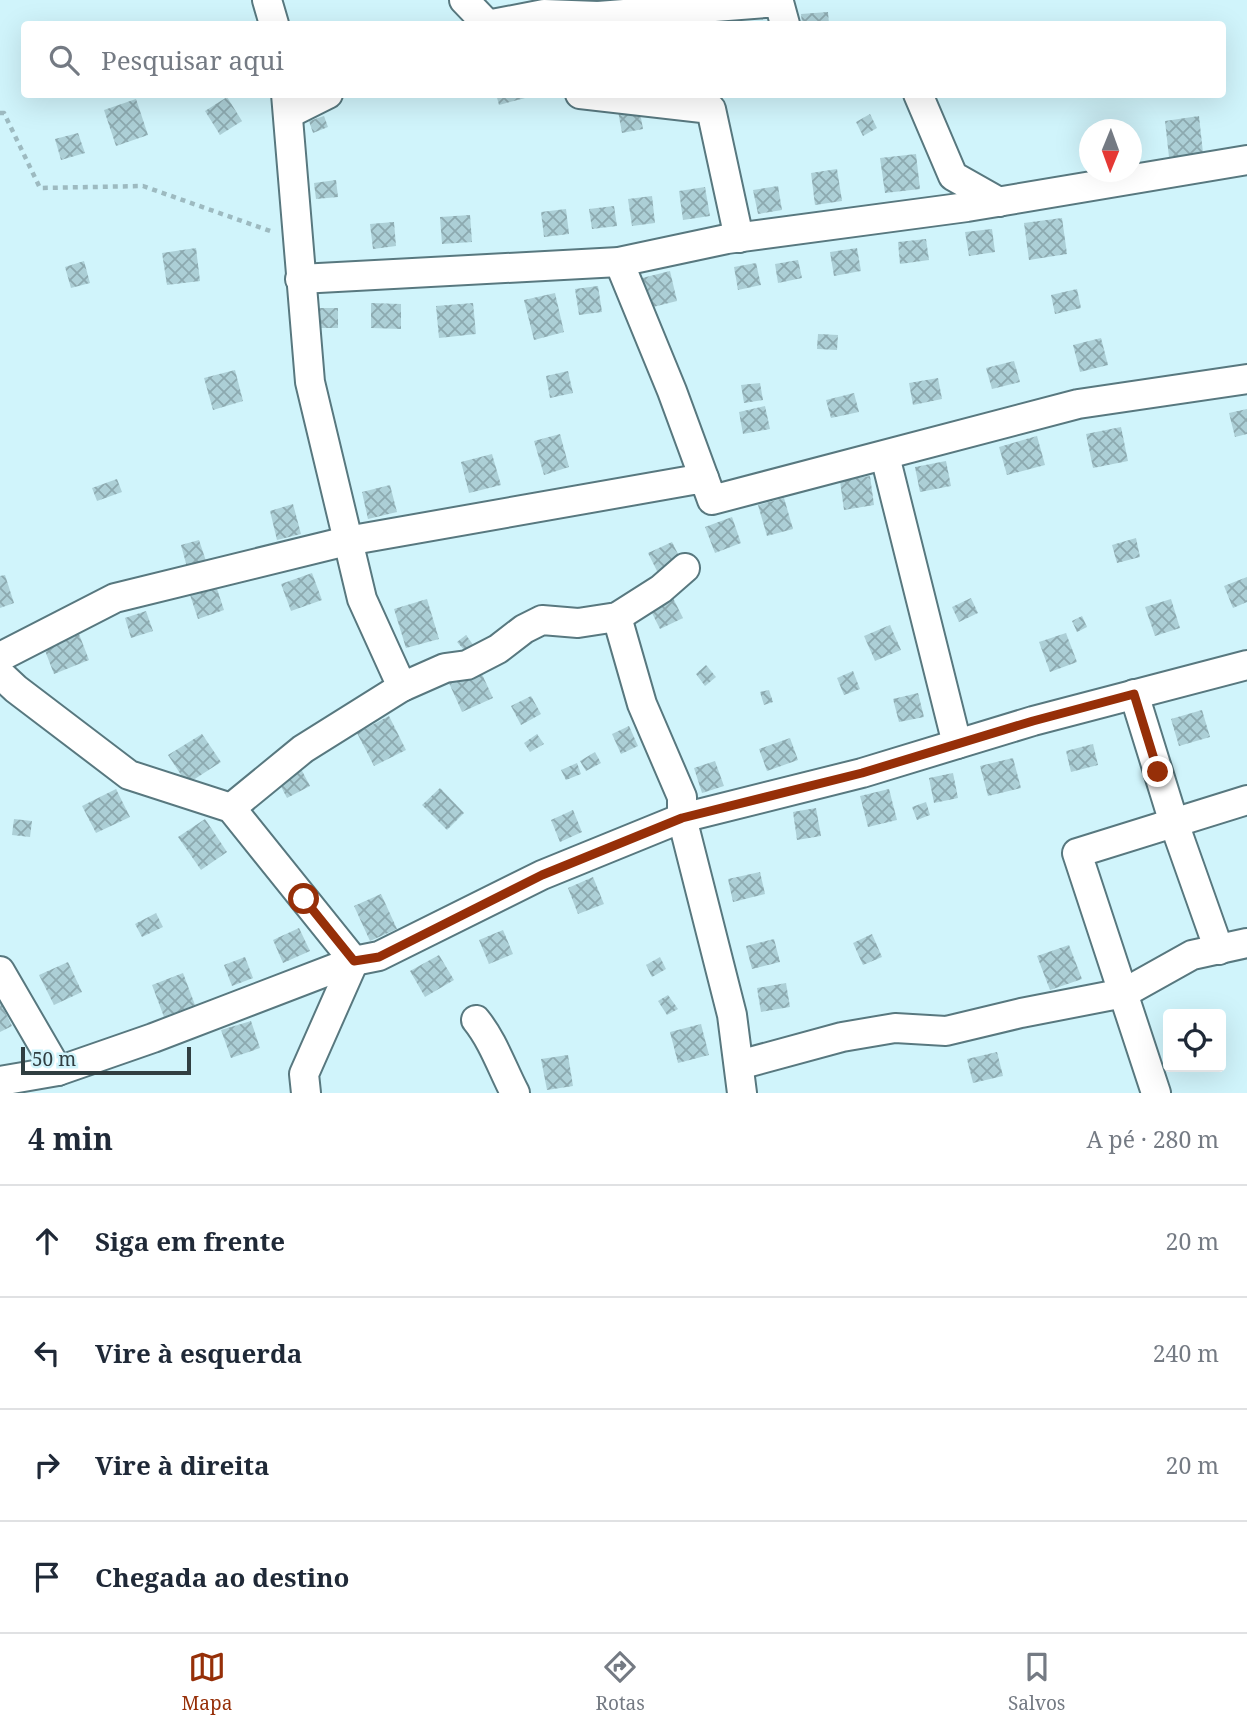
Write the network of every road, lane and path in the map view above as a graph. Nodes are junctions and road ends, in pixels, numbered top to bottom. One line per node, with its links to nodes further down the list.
1 (267, 0): 3 (street)
2 (464, 0): 4 (street)
3 (273, 21)
4 (487, 21)
5 (506, 21): 6 (street)
6 (784, 21)
7 (312, 98): 10 (street)
8 (615, 98): 14 (street)
9 (920, 98): 13 (street)
10 (287, 104): 15 (street)
11 (0, 113): 15 (path)
12 (1247, 160): 13 (street)
13 (999, 202): 14 (street)
14 (739, 237): 16 (street)
15 (298, 240): 17 (street)
16 (619, 262): 17 (street); 20 (street)
17 (300, 279): 21 (street)
18 (1247, 379): 19 (street)
19 (885, 457): 20 (street); 29 (street)
20 (704, 478): 21 (street)
21 (347, 541): 24 (street); 27 (street)
22 (685, 568): 23 (street)
23 (617, 617): 27 (street); 32 (street)
24 (0, 657)
25 (1247, 665): 28 (street)
26 (0, 674): 31 (street)
27 (402, 687): 31 (street)
28 (1134, 694): 29 (street); 33 (street)
29 (957, 744): 32 (street)
30 (1247, 800): 33 (street)
31 (231, 807): 36 (street)
32 (682, 818): 36 (street); 40 (street)
33 (1174, 823): 35 (street); 38 (street)
34 (1247, 943): 35 (street)
35 (1219, 950): 38 (street)
36 (354, 961): 41 (street); 43 (street)
37 (0, 971): 41 (street)
38 (1124, 993): 40 (street); 46 (street)
39 (476, 1020): 44 (street)
40 (739, 1065): 45 (street)
41 (58, 1071): 42 (street)
42 (0, 1081)
43 (306, 1093)
44 (515, 1093)
45 (742, 1093)
46 (1156, 1093)

